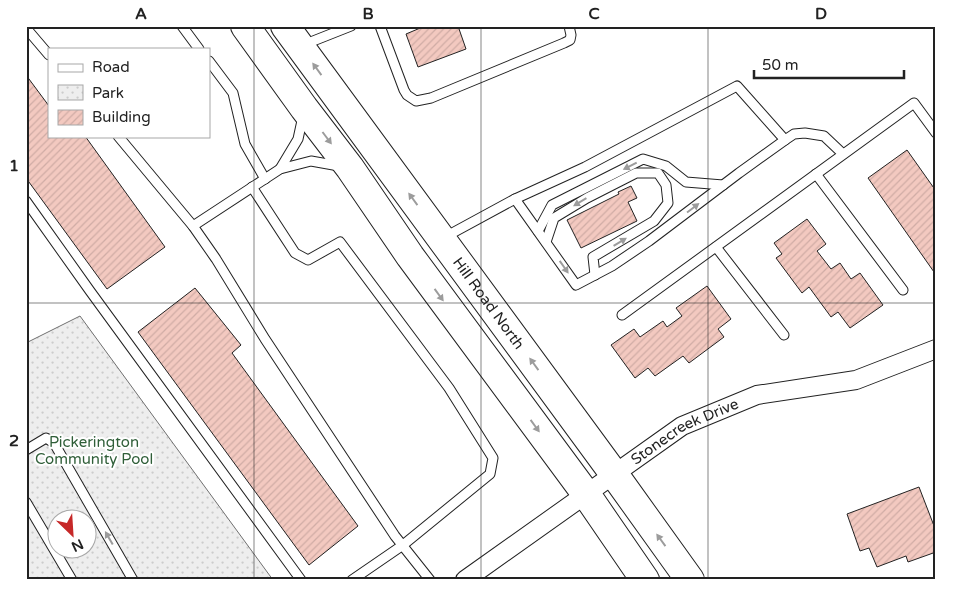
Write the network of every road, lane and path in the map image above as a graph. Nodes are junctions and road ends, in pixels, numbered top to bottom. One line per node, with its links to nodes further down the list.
1 (182, 26): 8 (lane)
2 (245, 26): 11 (highway)
3 (351, 26): 7 (lane)
4 (380, 26): 5 (lane)
5 (569, 26)
6 (26, 28): 9 (lane)
7 (293, 36): 26 (highway, Hill Road North, one-way to 7)
8 (198, 48)
9 (48, 54)
10 (210, 63): 19 (lane)
11 (304, 108): 16 (highway, one-way to 16); 17 (lane)
12 (936, 133): 15 (lane)
13 (120, 138): 24 (lane)
14 (785, 140): 15 (lane); 20 (lane); 22 (lane)
15 (844, 154): 18 (lane)
16 (350, 168): 17 (lane); 36 (highway, one-way to 36)
17 (280, 169): 19 (lane)
18 (816, 174): 28 (lane); 30 (lane)
19 (265, 178): 21 (lane)
20 (723, 185): 25 (lane, one-way to 25); 29 (lane, one-way to 20)
21 (252, 187): 24 (lane); 38 (lane)
22 (515, 199): 25 (lane); 26 (lane)
23 (26, 201): 42 (lane)
24 (193, 226): 38 (lane)
25 (538, 231): 27 (lane)
26 (442, 239): 35 (highway, Hill Road North, one-way to 26)
27 (546, 242): 29 (lane, one-way to 29); 29 (lane, one-way to 27)
28 (716, 247): 31 (lane); 32 (lane)
29 (595, 275)
30 (903, 290)
31 (622, 315)
32 (784, 335)
33 (936, 349): 35 (street, Stonecreek Drive)
34 (26, 450): 41 (lane, one-way to 34)
35 (614, 474): 36 (street, Stonecreek Drive); 46 (highway, Hill Road North, one-way to 35)
36 (586, 494): 39 (street, Stonecreek Drive); 45 (highway)
37 (26, 502): 40 (lane)
38 (402, 545): 43 (lane); 44 (lane)
39 (467, 579)
40 (72, 580)
41 (133, 580)
42 (301, 580)
43 (352, 580)
44 (430, 580)
45 (646, 580)
46 (690, 580)

